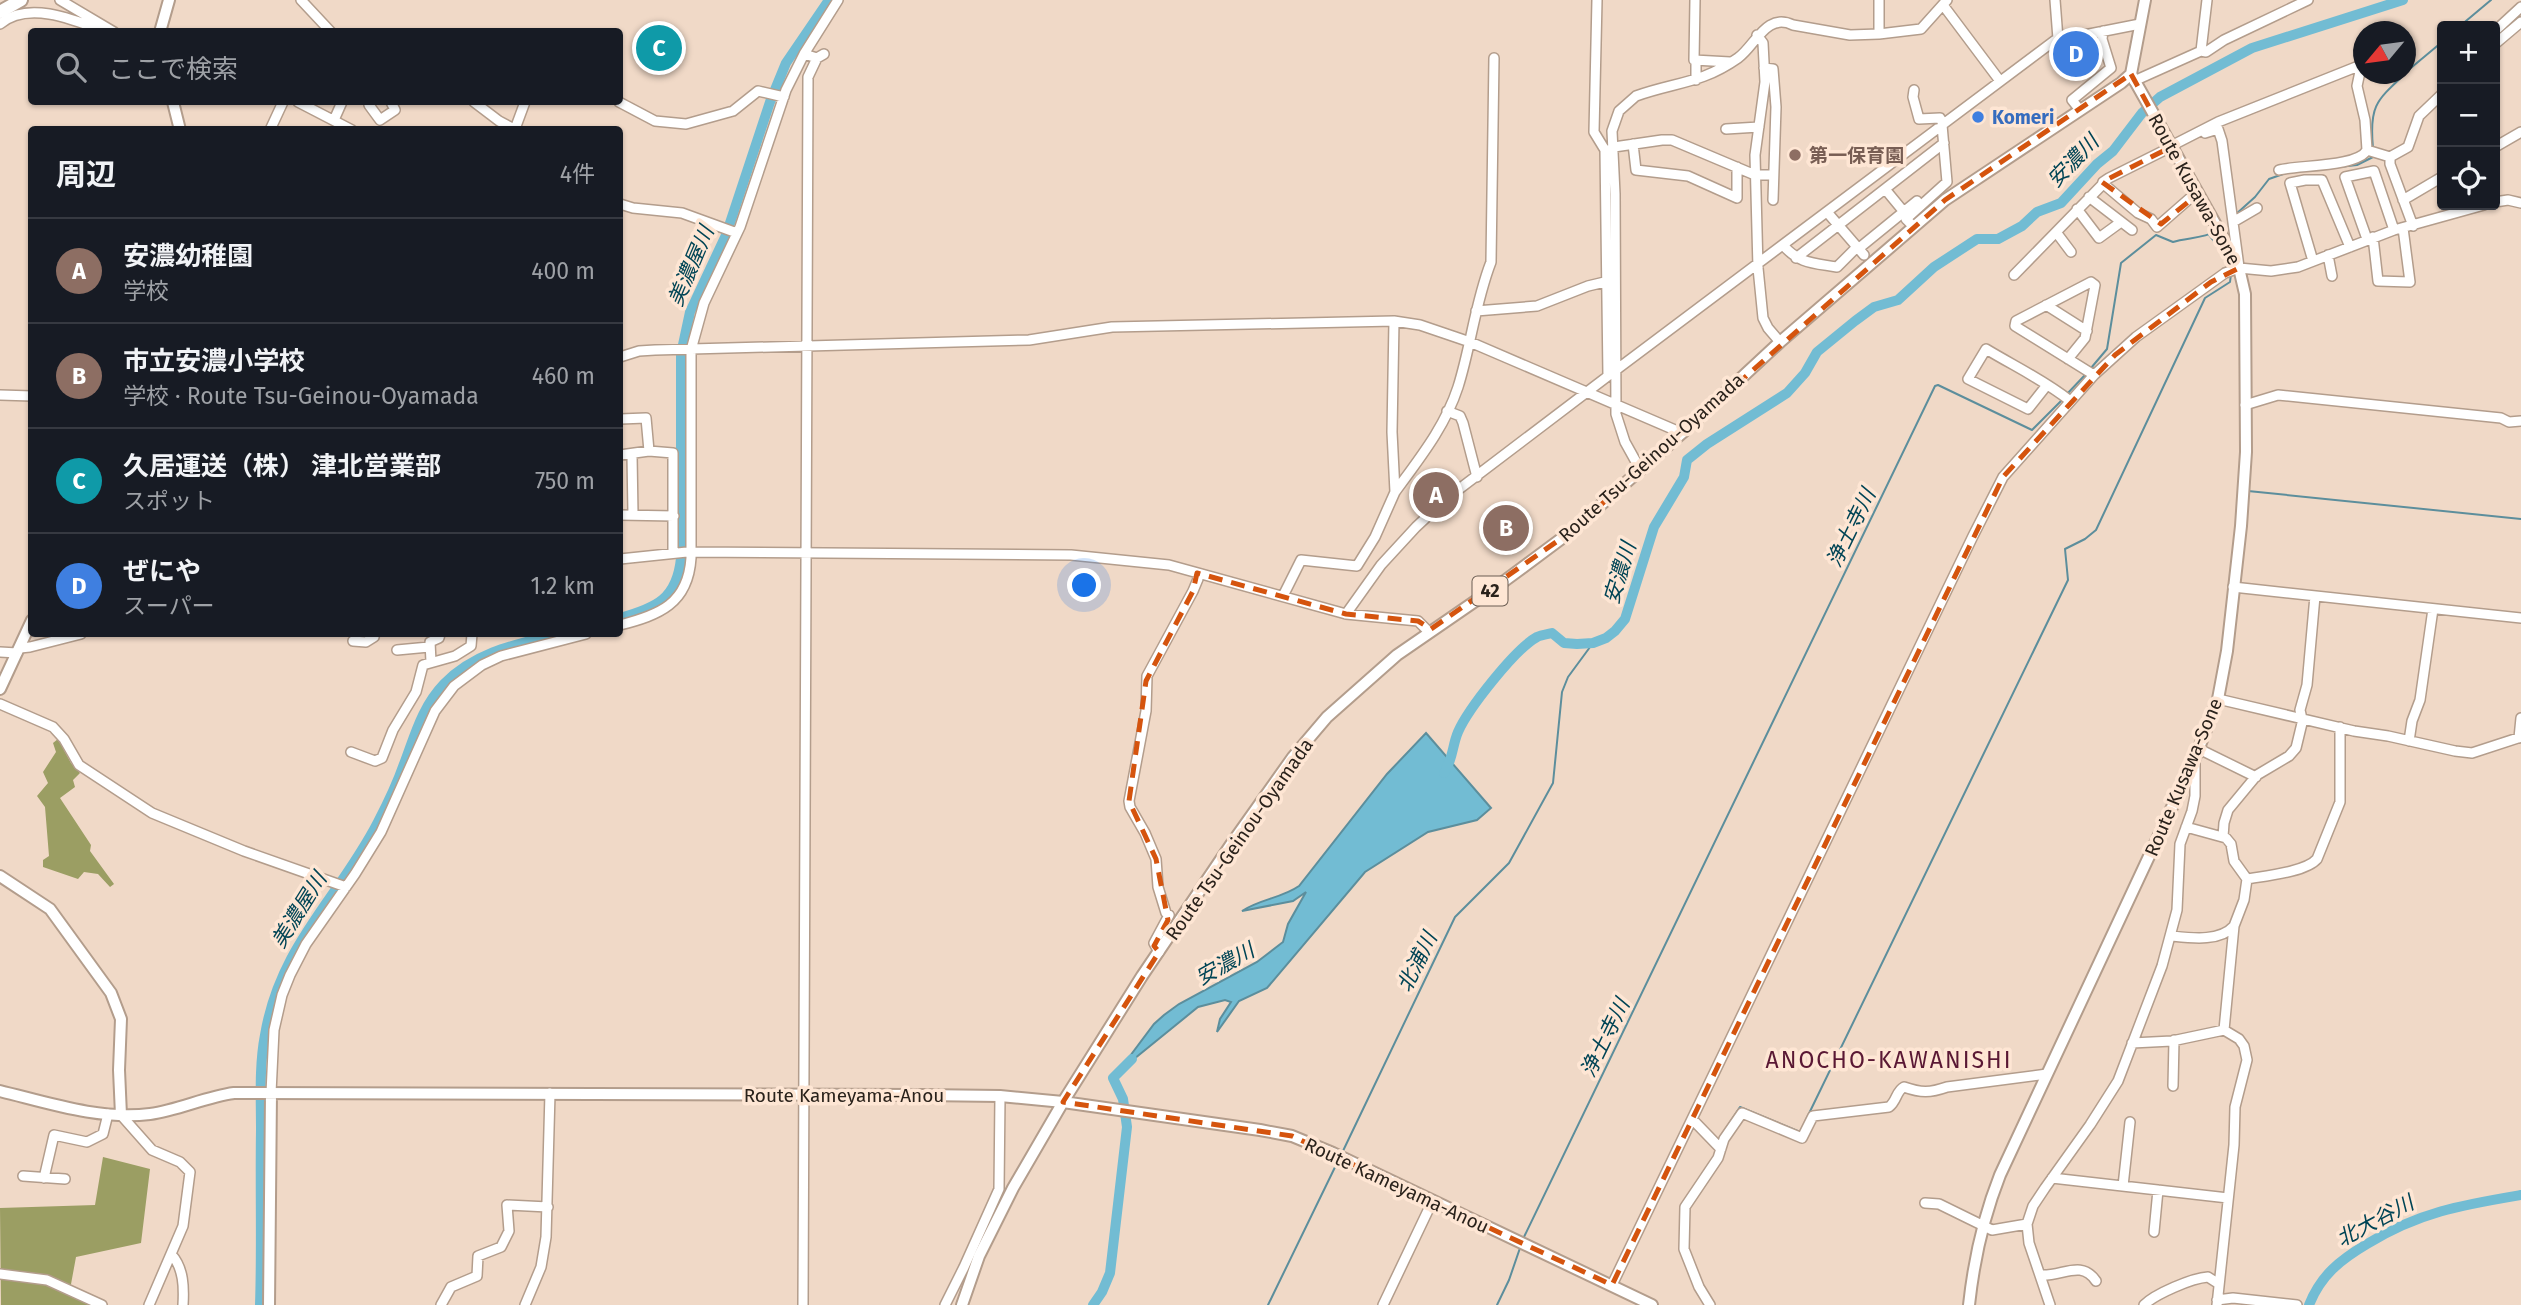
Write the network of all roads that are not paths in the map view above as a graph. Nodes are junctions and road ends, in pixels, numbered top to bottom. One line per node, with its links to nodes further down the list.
1 (21, 0): 15 (highway)
2 (60, 0): 22 (street)
3 (169, 0): 23 (main road)
4 (301, 0): 20 (street)
5 (838, 0): 30 (street)
6 (1597, 0): 68 (street)
7 (1695, 0): 32 (street)
8 (1879, 0): 25 (street)
9 (2055, 0): 27 (street)
10 (2145, 0): 17 (main road)
11 (2207, 0): 29 (street)
12 (2308, 0): 29 (street)
13 (1945, 3): 25 (street); 37 (street)
14 (2521, 7): 19 (street)
15 (0, 12)
16 (2521, 22): 28 (street)
17 (2140, 23): 24 (street); 36 (main road)
18 (0, 24): 21 (street)
19 (2500, 26)
20 (321, 27)
21 (95, 28)
22 (107, 28)
23 (161, 28)
24 (2102, 31): 27 (street); 52 (street)
25 (1879, 34): 26 (street)
26 (1758, 35): 33 (street); 34 (street)
27 (2057, 39): 37 (street)
28 (2500, 40)
29 (2201, 51): 36 (street)
30 (804, 54): 39 (street); 116 (street)
31 (1494, 58): 111 (street)
32 (1696, 60): 33 (street); 35 (street)
33 (1730, 61): 35 (street)
34 (1764, 68): 50 (street); 51 (street)
35 (1696, 80): 68 (street)
36 (2134, 80): 52 (main road, Route Tsu-Geinou-Oyamada / 42); 67 (main road, Route Kusawa-Sone)
37 (2000, 81): 59 (street)
38 (1914, 90): 59 (street)
39 (781, 96): 41 (street); 95 (street)
40 (2437, 99): 70 (street)
41 (623, 104)
42 (174, 105): 54 (main road)
43 (282, 105): 55 (street)
44 (304, 105): 53 (street)
45 (341, 105): 53 (street)
46 (370, 105): 47 (street)
47 (393, 105)
48 (478, 105): 57 (street)
49 (524, 105): 58 (street)
50 (1761, 107): 51 (street); 60 (street)
51 (1776, 107): 74 (street)
52 (2080, 110): 89 (main road, Route Tsu-Geinou-Oyamada / 42)
53 (334, 120): 56 (street)
54 (179, 126)
55 (272, 126)
56 (345, 126)
57 (510, 126)
58 (517, 126)
59 (1943, 126): 64 (street); 88 (street)
60 (1759, 127): 61 (street); 73 (street)
61 (1726, 128)
62 (2521, 132): 66 (street)
63 (2196, 133): 67 (street); 69 (street); 91 (street)
64 (1944, 143): 77 (street); 89 (street)
65 (1633, 144): 68 (street); 71 (street); 71 (street)
66 (2500, 144)
67 (2171, 146): 76 (street); 78 (main road, Route Kusawa-Sone)
68 (1611, 149): 109 (street)
69 (2368, 150): 70 (street); 72 (street)
70 (2390, 157): 81 (street)
71 (1737, 167): 73 (street)
72 (2279, 170)
73 (1755, 175): 74 (street); 105 (street)
74 (1773, 175): 80 (street)
75 (2437, 180): 81 (street)
76 (2102, 185): 78 (street); 79 (street)
77 (1885, 189): 89 (street); 92 (street)
78 (2198, 194): 106 (main road, Route Kusawa-Sone)
79 (2089, 197): 86 (street); 90 (street)
80 (1773, 200)
81 (2403, 200): 93 (street)
82 (2500, 201): 83 (street)
83 (2521, 203)
84 (623, 206): 95 (street)
85 (2257, 208): 91 (street)
86 (2077, 209): 90 (street); 96 (street)
87 (2466, 210): 93 (street)
88 (1827, 212): 92 (street); 98 (street)
89 (1908, 219): 100 (street); 115 (main road, Route Tsu-Geinou-Oyamada / 42)
90 (2121, 222): 94 (street)
91 (2233, 222): 106 (street)
92 (1838, 225): 100 (street); 103 (street)
93 (2403, 228): 97 (street); 97 (street); 97 (street)
94 (2132, 230)
95 (731, 231): 117 (street)
96 (2056, 232): 101 (street); 107 (street)
97 (2370, 238): 99 (street)
98 (1783, 245): 103 (street); 105 (street)
99 (2350, 247): 102 (street); 104 (street)
100 (1860, 251): 103 (street)
101 (2071, 252)
102 (2328, 256): 104 (street); 108 (street)
103 (1796, 258)
104 (2313, 261): 106 (street)
105 (1759, 262): 115 (street); 120 (street)
106 (2239, 268): 121 (street); 128 (main road, Route Kusawa-Sone)
107 (2014, 275)
108 (2332, 276)
109 (1612, 280): 111 (street); 120 (street)
110 (2046, 305): 113 (street); 113 (street); 119 (street)
111 (1476, 311): 114 (street)
112 (1394, 321): 114 (street); 116 (street); 138 (street)
113 (2087, 331): 119 (street)
114 (1470, 342): 123 (street); 129 (street)
115 (1780, 342): 132 (main road, Route Tsu-Geinou-Oyamada / 42)
116 (807, 345): 117 (street); 144 (street)
117 (689, 351): 118 (street); 142 (street)
118 (623, 355)
119 (2068, 359): 121 (street)
120 (1613, 373): 123 (street); 127 (street)
121 (2094, 374): 126 (street)
122 (2047, 385): 122 (street); 126 (street)
123 (1587, 393): 127 (street); 137 (street)
124 (0, 395): 125 (street)
125 (28, 396)
126 (2070, 400): 199 (street)
127 (1616, 405): 132 (street); 136 (street)
128 (2245, 405): 131 (street); 147 (main road, Route Kusawa-Sone)
129 (1447, 411): 137 (street); 138 (street)
130 (623, 419): 133 (street)
131 (2521, 421)
132 (1682, 433): 136 (main road, Route Tsu-Geinou-Oyamada / 42)
133 (649, 451): 135 (street); 141 (street)
134 (623, 455): 135 (street)
135 (632, 455): 139 (street)
136 (1640, 469): 155 (main road, Route Tsu-Geinou-Oyamada / 42)
137 (1477, 477): 151 (street)
138 (1395, 492): 148 (street)
139 (633, 514): 140 (street); 141 (street)
140 (623, 515)
141 (674, 516): 143 (street)
142 (688, 552): 143 (street); 144 (street); 153 (street)
143 (674, 553): 145 (street)
144 (806, 554): 146 (street); 194 (street)
145 (623, 559)
146 (1197, 573): 148 (street); 185 (street)
147 (2233, 587): 149 (street); 168 (main road, Route Kusawa-Sone)
148 (1283, 596): 151 (street)
149 (2315, 596): 150 (street); 171 (street)
150 (2433, 608): 152 (street); 174 (street)
151 (1346, 614): 155 (street)
152 (2521, 618)
153 (623, 624)
154 (28, 630): 164 (main road)
155 (1428, 631): 185 (main road, Route Tsu-Geinou-Oyamada / 42)
156 (70, 637): 164 (street)
157 (374, 637): 161 (street)
158 (439, 637): 162 (street)
159 (472, 637): 166 (street)
160 (574, 637): 182 (street)
161 (353, 641)
162 (429, 647): 163 (street); 166 (street)
163 (397, 650)
164 (19, 651): 165 (street); 167 (main road)
165 (0, 652)
166 (431, 662): 175 (street)
167 (0, 689)
168 (2218, 699): 171 (street); 176 (main road, Route Kusawa-Sone)
169 (0, 704): 182 (street)
170 (2521, 718): 173 (street)
171 (2302, 719): 172 (street); 177 (street)
172 (2340, 727): 174 (street); 181 (street)
173 (2520, 738): 174 (street)
174 (2409, 741)
175 (351, 752)
176 (2197, 754): 177 (street); 178 (street); 189 (main road, Route Kusawa-Sone)
177 (2256, 777): 179 (street)
178 (2186, 827): 179 (street); 184 (street)
179 (2223, 837): 181 (street)
180 (0, 876): 198 (main road)
181 (2246, 879): 183 (street)
182 (341, 885): 192 (street)
183 (2234, 926): 184 (street); 186 (street)
184 (2171, 936): 188 (street)
185 (1159, 952): 196 (main road, Route Tsu-Geinou-Oyamada / 42)
186 (2224, 1030): 187 (street); 208 (street)
187 (2174, 1040): 188 (street); 190 (street)
188 (2132, 1043): 204 (street)
189 (2047, 1074): 201 (street); 212 (main road, Route Kusawa-Sone)
190 (2172, 1086)
191 (0, 1091): 197 (main road, Route Kameyama-Anou)
192 (269, 1093): 193 (main road, Route Kameyama-Anou); 198 (main road, Route Kameyama-Anou); 225 (main road)
193 (550, 1093): 194 (main road, Route Kameyama-Anou); 211 (street)
194 (804, 1094): 195 (main road, Route Kameyama-Anou); 228 (street)
195 (1000, 1096): 196 (main road, Route Kameyama-Anou); 229 (street)
196 (1063, 1102): 209 (main road, Route Kameyama-Anou); 230 (main road, Route Tsu-Geinou-Oyamada / 42)
197 (108, 1114): 198 (main road, Route Kameyama-Anou); 203 (street)
198 (121, 1115): 215 (street)
199 (1692, 1119): 201 (street); 220 (street)
200 (2130, 1122): 206 (street)
201 (1721, 1149): 233 (street)
202 (23, 1176): 203 (street)
203 (44, 1178): 205 (street)
204 (2052, 1178): 206 (street); 213 (street)
205 (65, 1179)
206 (2123, 1186): 207 (street)
207 (2158, 1190): 208 (street); 214 (street)
208 (2228, 1198): 219 (street)
209 (1433, 1200): 220 (main road, Route Kameyama-Anou); 231 (street)
210 (1925, 1203): 212 (street)
211 (548, 1207): 226 (street); 227 (street)
212 (1982, 1224): 213 (street); 234 (main road, Route Kusawa-Sone)
213 (2027, 1224): 217 (street)
214 (2154, 1232)
215 (172, 1254): 223 (street); 224 (street)
216 (0, 1274): 222 (street)
217 (2040, 1275): 218 (street); 235 (street)
218 (2096, 1281)
219 (2219, 1284): 221 (street); 236 (street)
220 (1612, 1285): 232 (main road, Route Kameyama-Anou)
221 (2217, 1302): 237 (street)
222 (102, 1305)
223 (149, 1305)
224 (183, 1305)
225 (269, 1305)
226 (441, 1305)
227 (525, 1305)
228 (803, 1305)
229 (945, 1305)
230 (962, 1305)
231 (1383, 1305)
232 (1652, 1305)
233 (1710, 1305)
234 (1969, 1305)
235 (2050, 1305)
236 (2144, 1305)
237 (2297, 1305)

